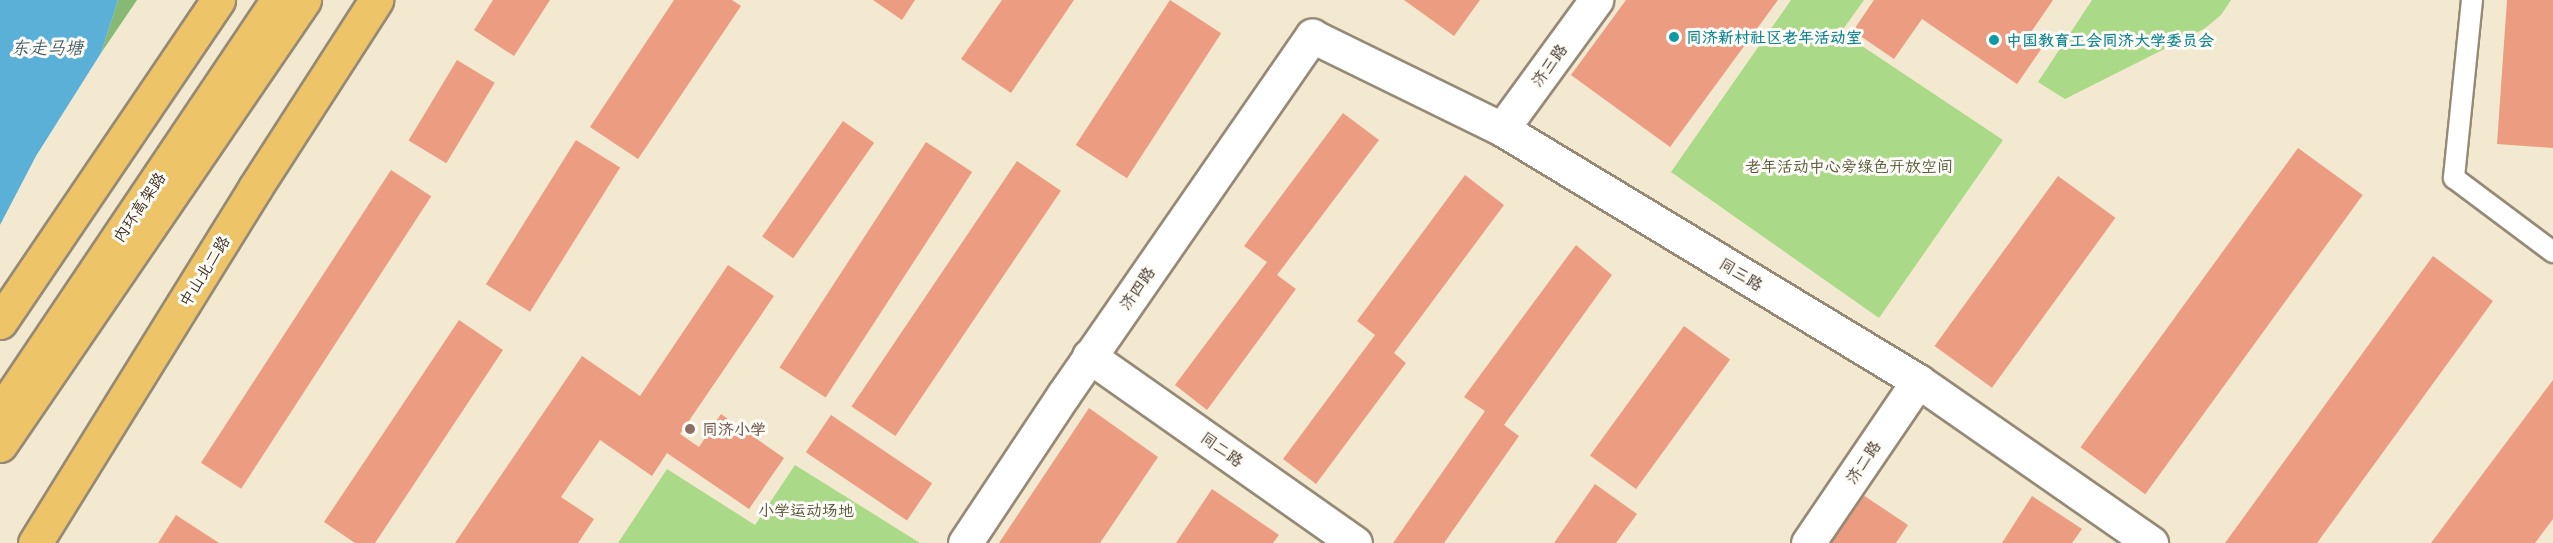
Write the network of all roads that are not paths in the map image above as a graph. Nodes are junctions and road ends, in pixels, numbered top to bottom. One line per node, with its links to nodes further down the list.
1 (218, 0): 10 (main road)
2 (278, 0): 13 (main road, 内环高架路)
3 (304, 0): 14 (main road)
4 (376, 0): 15 (main road, 中山北二路)
5 (1596, 0): 8 (street, 济三路)
6 (2472, 0): 9 (lane)
7 (1312, 36): 8 (street, 同三路); 11 (street, 济四路)
8 (1502, 129): 12 (street, 同三路)
9 (2553, 252)
10 (0, 322)
11 (1089, 356): 16 (street, 济四路); 17 (street, 同二路)
12 (1918, 381): 18 (street, 济二路); 19 (street, 同三路)
13 (0, 413)
14 (0, 445)
15 (35, 543)
16 (965, 543)
17 (1355, 543)
18 (1808, 543)
19 (2151, 543)

